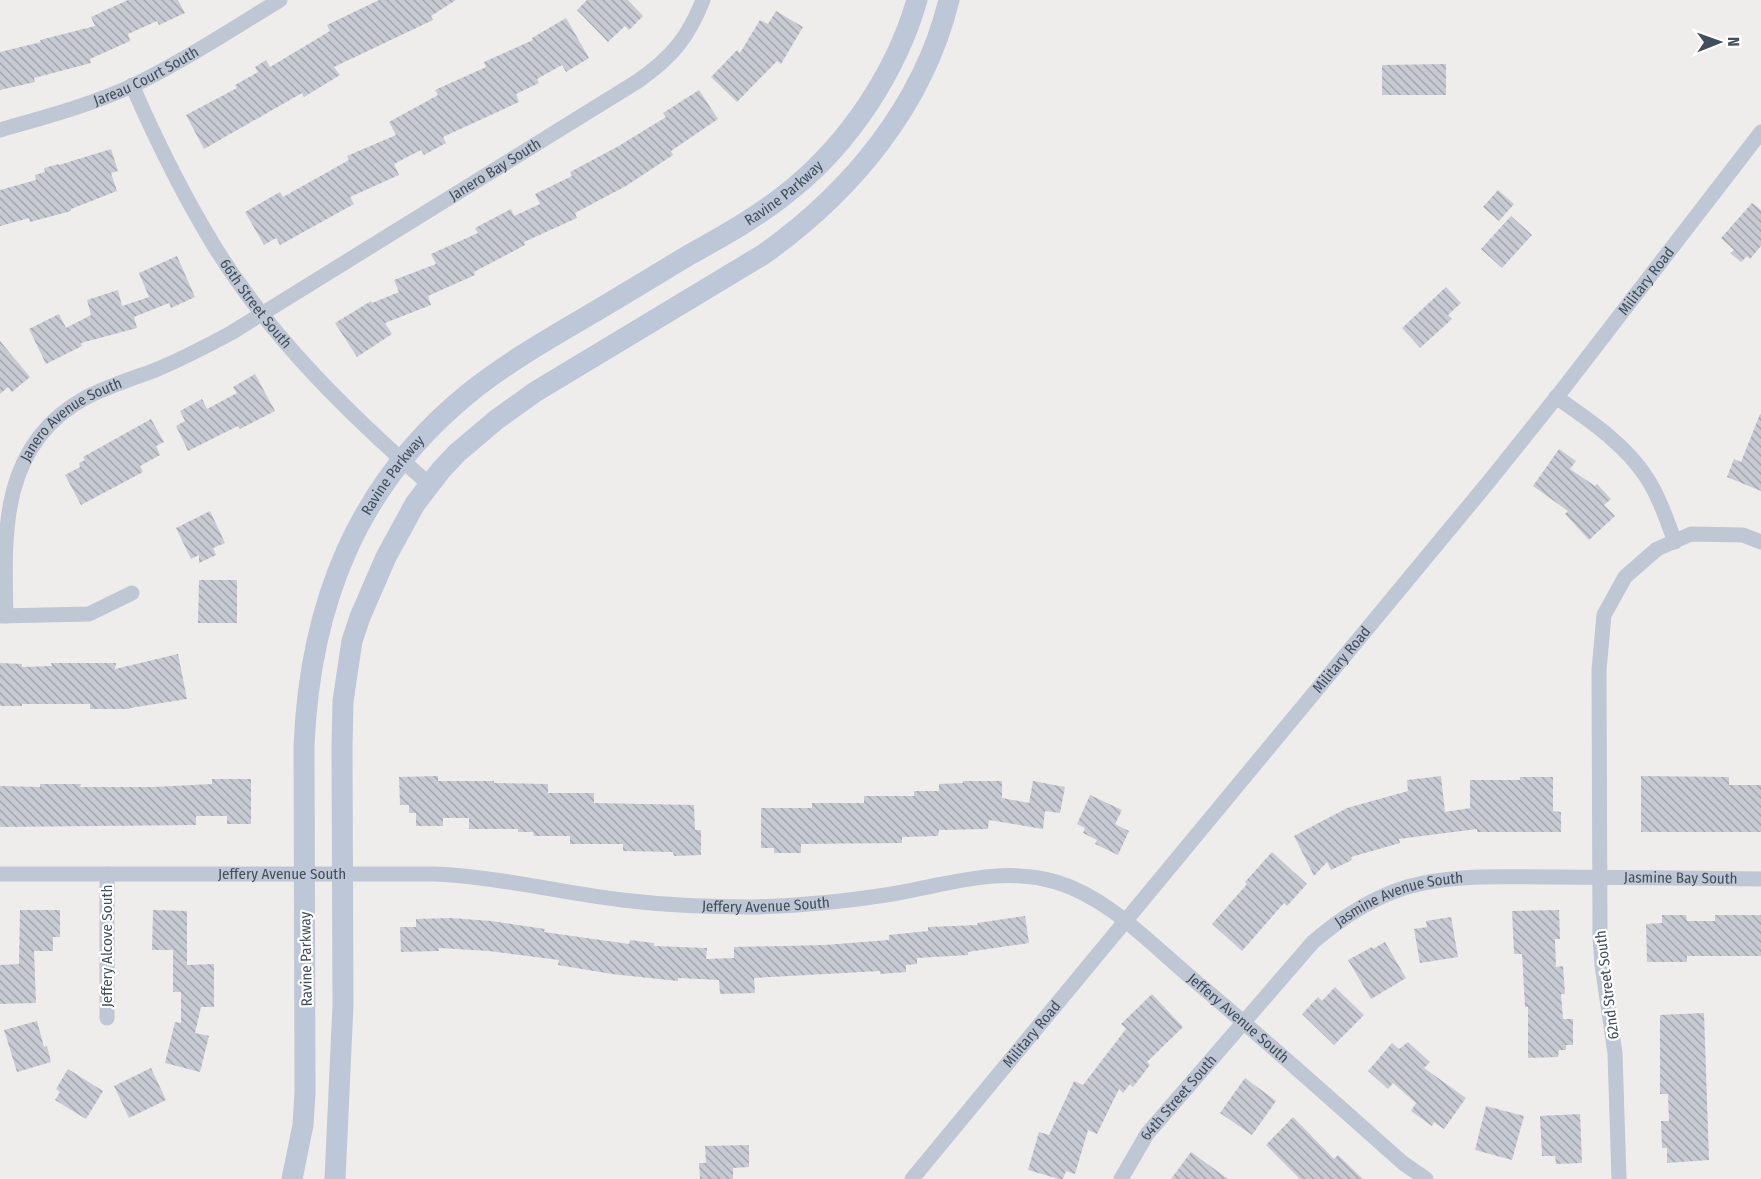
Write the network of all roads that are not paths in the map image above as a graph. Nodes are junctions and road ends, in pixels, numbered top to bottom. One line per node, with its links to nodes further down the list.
1 (280, 0): 5 (street, Jareau Court South)
2 (703, 0): 9 (street, Janero Bay South)
3 (917, 0): 11 (street, Ravine Parkway)
4 (949, 0): 12 (street)
5 (132, 85): 6 (street, Jareau Court South); 9 (street, 66th Street South)
6 (0, 130)
7 (1761, 132): 8 (street, Military Road)
8 (1756, 150): 10 (street, Military Road)
9 (263, 315): 11 (street, 66th Street South); 16 (street, Janero Avenue South)
10 (1556, 397): 13 (street); 23 (street, Military Road)
11 (402, 460): 12 (street, 66th Street South); 17 (street, Ravine Parkway)
12 (430, 485): 18 (street)
13 (1675, 542): 14 (street, 62nd Street South); 21 (street, 62nd Street South)
14 (1761, 542)
15 (132, 593): 16 (street)
16 (3, 616)
17 (305, 873): 18 (street, Jeffery Avenue South); 20 (street, Jeffery Avenue South); 26 (street, Ravine Parkway)
18 (342, 873): 23 (street, Jeffery Avenue South); 27 (street)
19 (0, 874): 20 (street, Jeffery Avenue South)
20 (107, 874): 24 (street, Jeffery Alcove South)
21 (1599, 877): 22 (street, Jasmine Bay South); 25 (street, Jasmine Avenue South); 31 (street, 62nd Street South)
22 (1761, 879)
23 (1126, 922): 25 (street, Jeffery Avenue South); 28 (street, Military Road)
24 (107, 1018)
25 (1245, 1023): 29 (street, 64th Street South); 30 (street, Jeffery Avenue South)
26 (292, 1179)
27 (335, 1179)
28 (912, 1179)
29 (1121, 1179)
30 (1424, 1179)
31 (1619, 1179)

